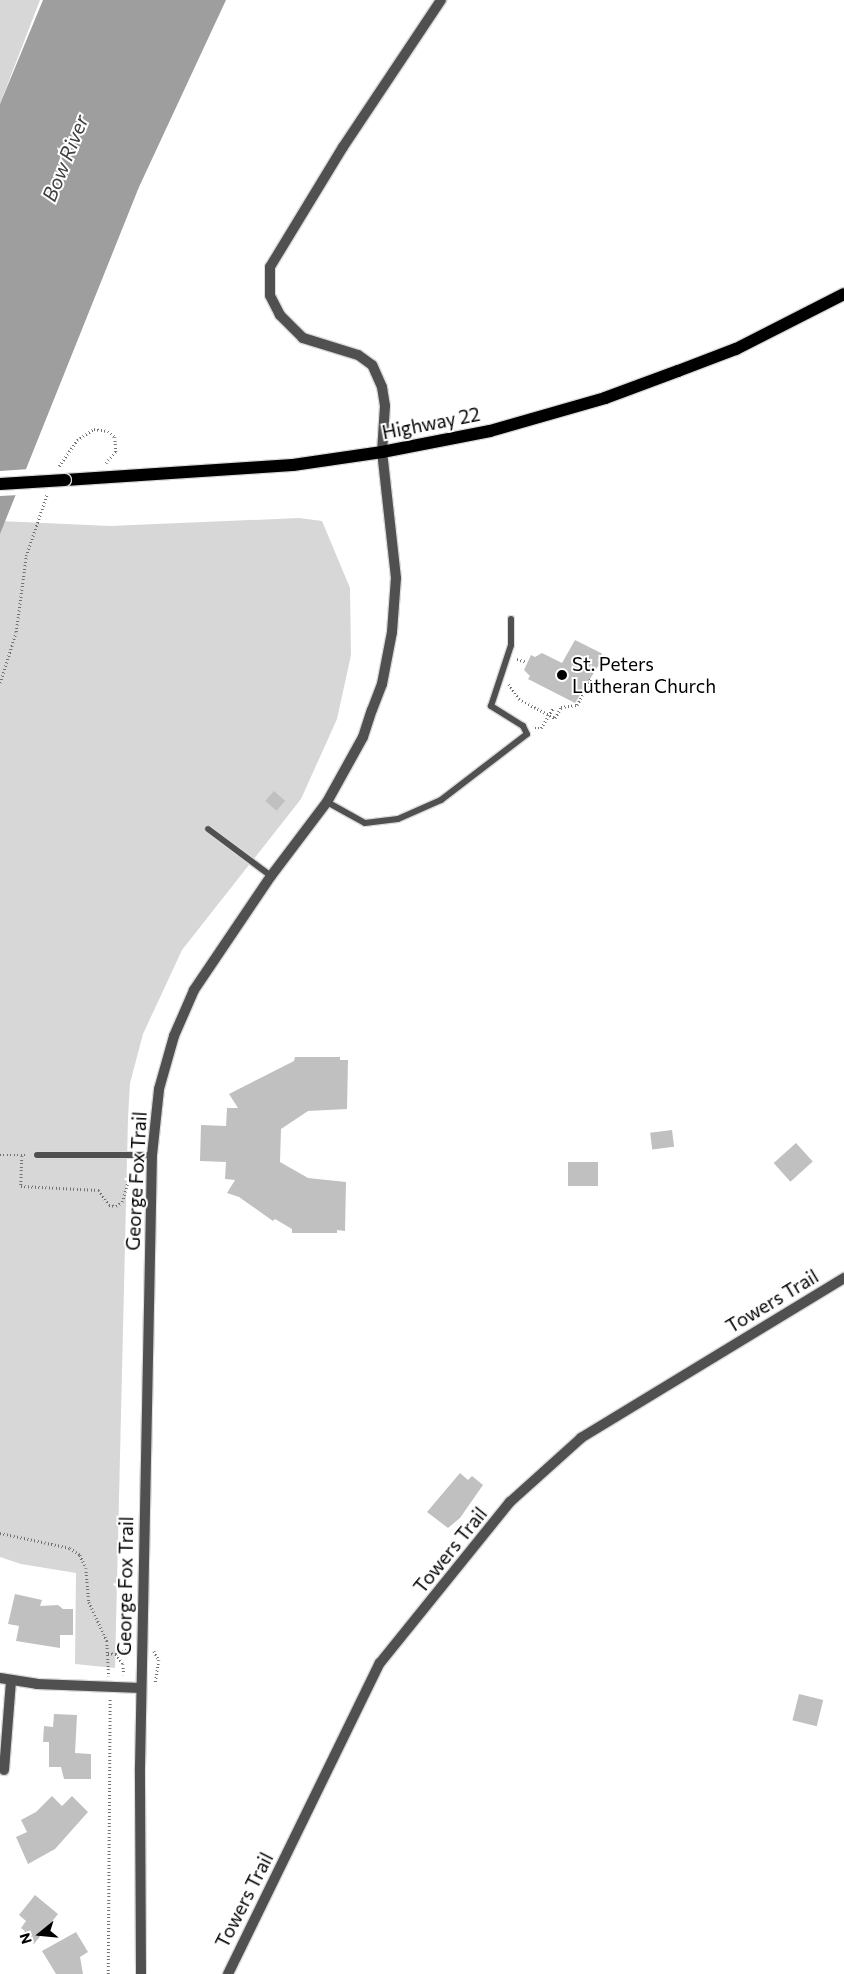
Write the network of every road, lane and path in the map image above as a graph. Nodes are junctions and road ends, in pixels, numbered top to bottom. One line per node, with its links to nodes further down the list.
1 (441, 0): 4 (street, George Fox Trail)
2 (844, 294): 4 (main road, Highway 22)
3 (77, 440): 5 (path)
4 (382, 452): 6 (main road, Highway 22, bridge); 17 (street, George Fox Trail)
5 (104, 463)
6 (0, 484)
7 (38, 516): 13 (path)
8 (511, 619): 16 (lane)
9 (514, 660): 10 (path)
10 (528, 662)
11 (508, 679): 15 (path)
12 (590, 679): 15 (path)
13 (0, 683)
14 (553, 708): 15 (path)
15 (549, 715): 16 (path)
16 (526, 729): 17 (lane)
17 (328, 802): 19 (street, George Fox Trail)
18 (208, 829): 19 (lane)
19 (271, 876): 22 (street, George Fox Trail)
20 (0, 1155): 23 (path)
21 (37, 1155): 22 (lane); 23 (path)
22 (152, 1155): 24 (street, George Fox Trail)
23 (22, 1156): 24 (path)
24 (151, 1180): 32 (street, George Fox Trail)
25 (844, 1278): 37 (street, Towers Trail)
26 (0, 1533): 27 (path)
27 (108, 1653): 28 (path); 29 (path)
28 (116, 1654)
29 (108, 1673)
30 (0, 1678): 31 (street)
31 (11, 1681): 32 (street); 34 (street)
32 (141, 1688): 36 (street, George Fox Trail)
33 (110, 1702): 35 (path)
34 (4, 1770)
35 (108, 1974)
36 (141, 1974)
37 (228, 1974)

